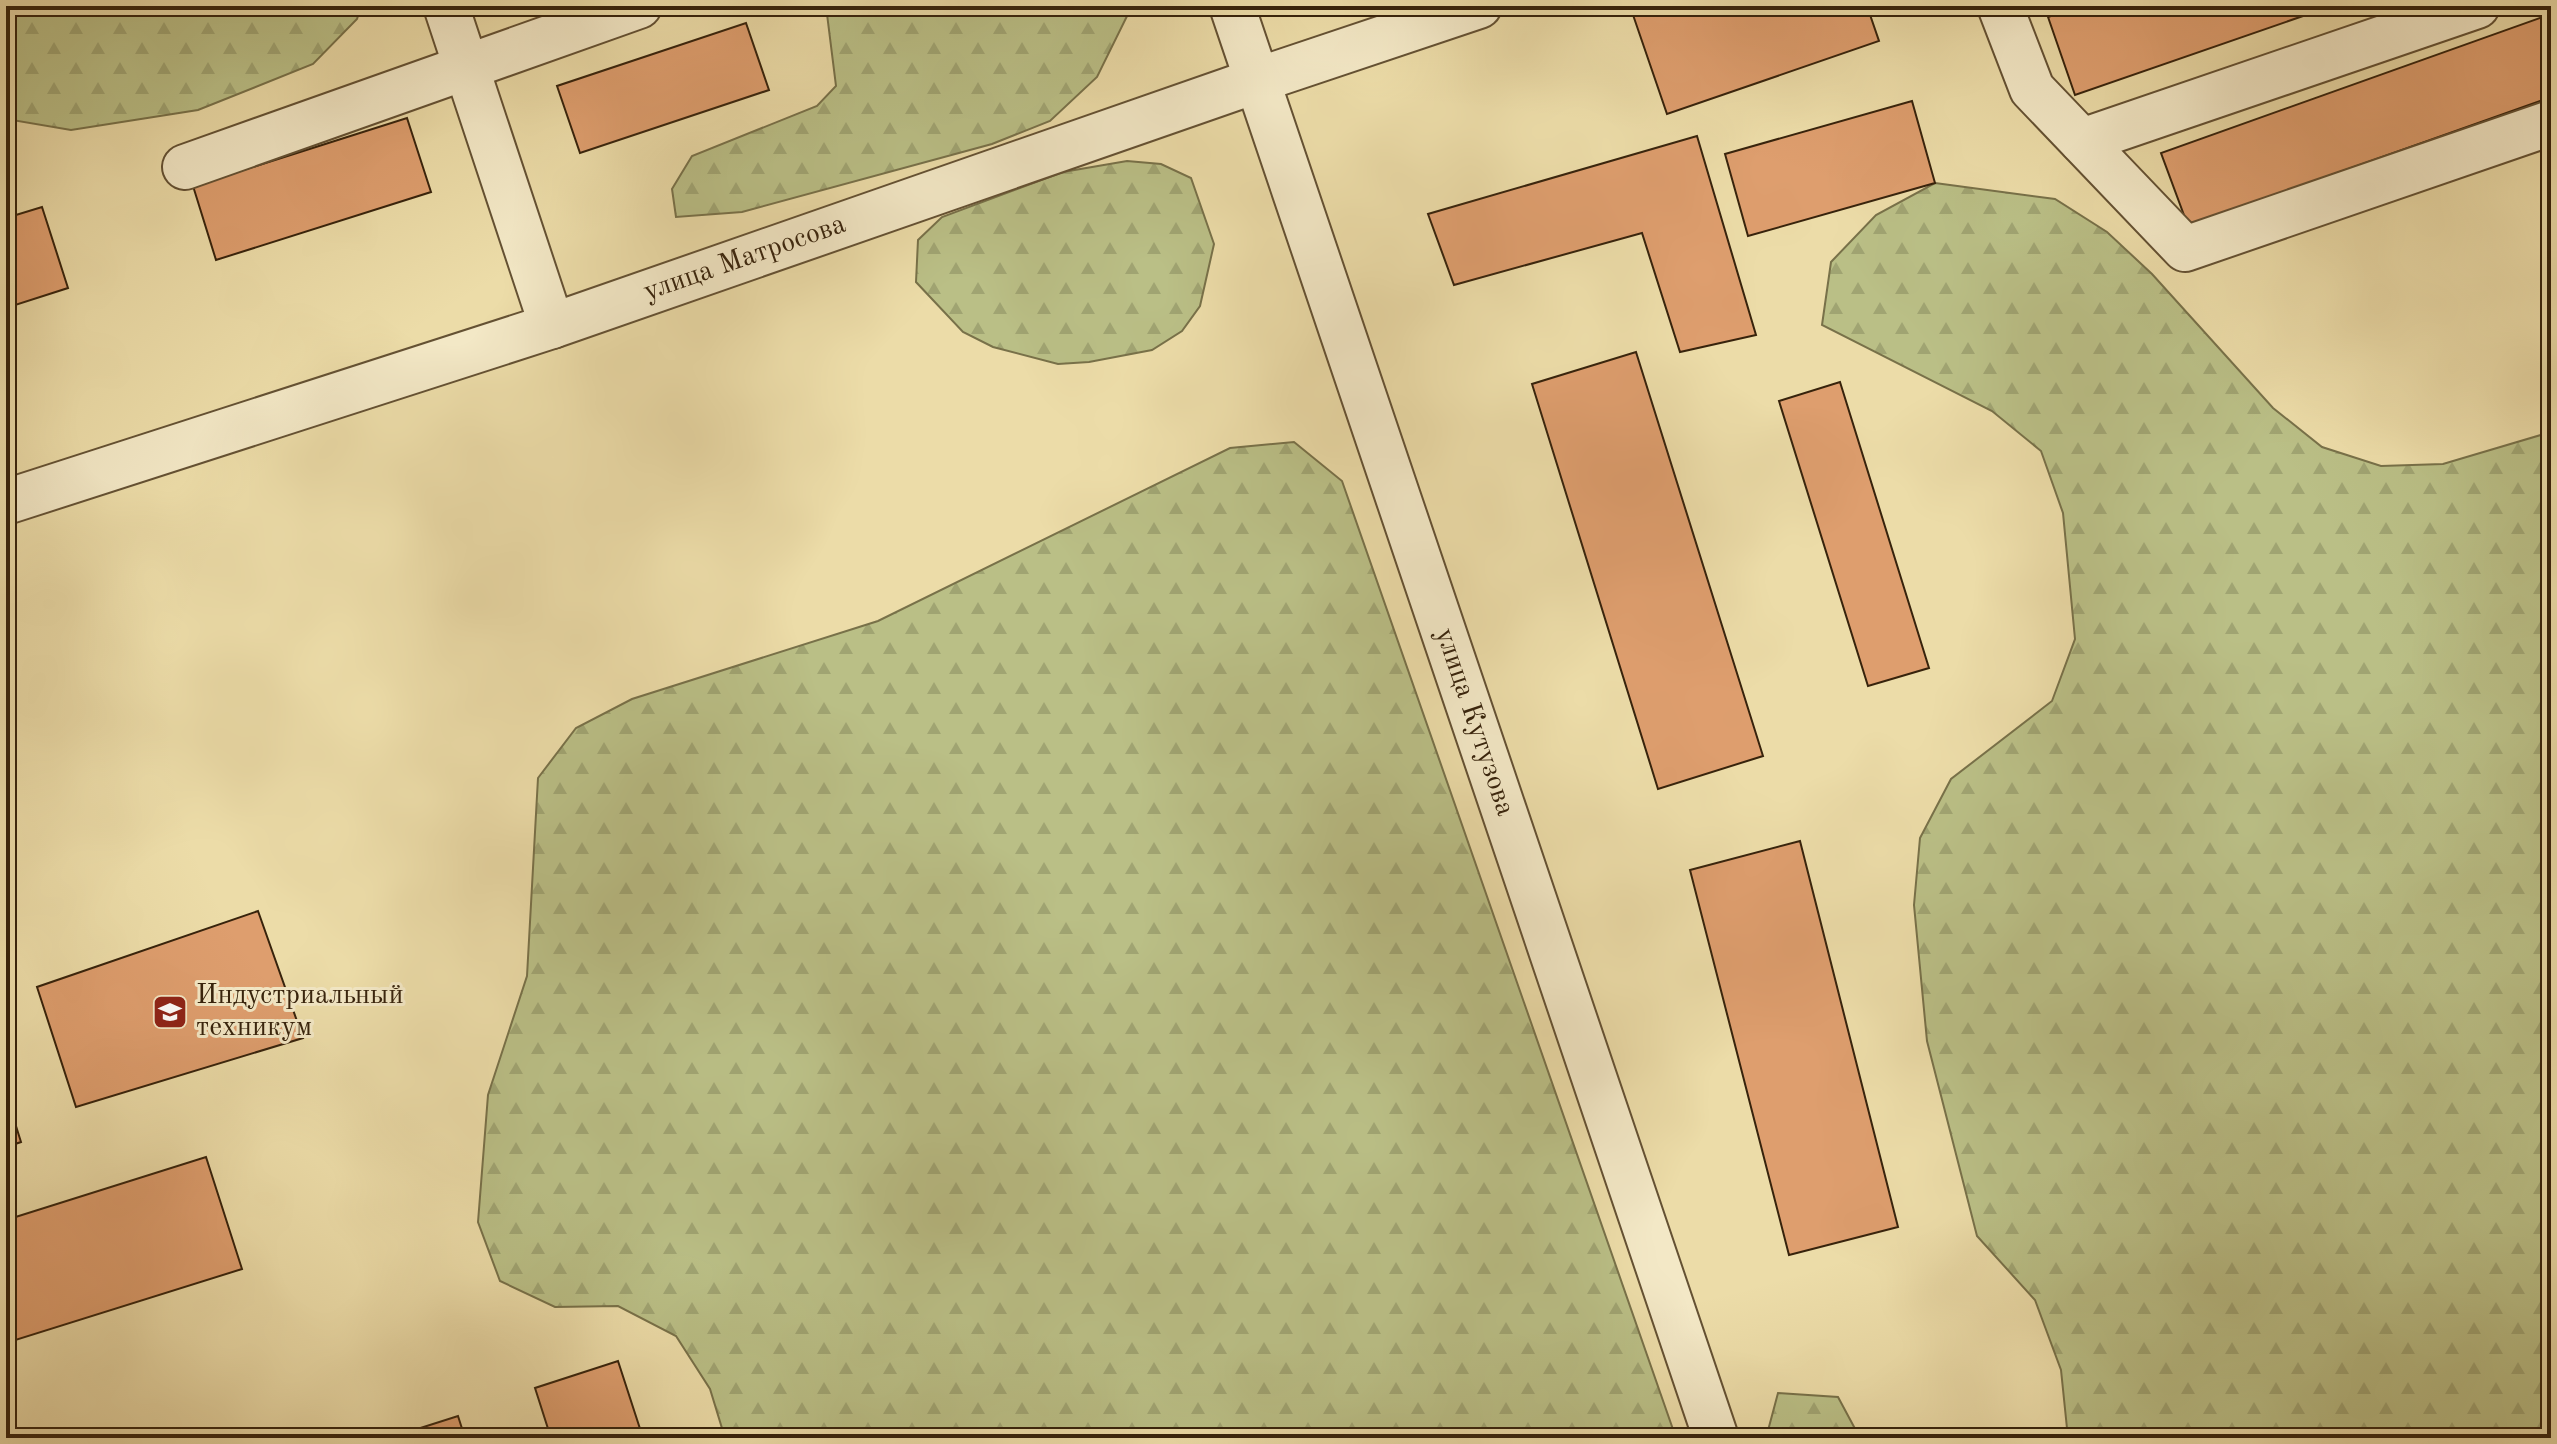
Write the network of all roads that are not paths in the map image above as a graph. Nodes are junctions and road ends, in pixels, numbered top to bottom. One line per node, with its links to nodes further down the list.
1 (446, 6): 7 (street)
2 (639, 6): 7 (street)
3 (1232, 6): 8 (street, улица Кутузова)
4 (1479, 6): 8 (street, улица Матросова)
5 (2000, 6): 10 (street)
6 (2477, 6): 10 (street)
7 (466, 67): 11 (street); 12 (street)
8 (1258, 80): 12 (street, улица Матросова); 14 (street, улица Кутузова)
9 (2551, 123): 10 (street)
10 (2082, 141)
11 (185, 167)
12 (552, 326): 13 (street, улица Матросова)
13 (6, 502)
14 (1716, 1438)

